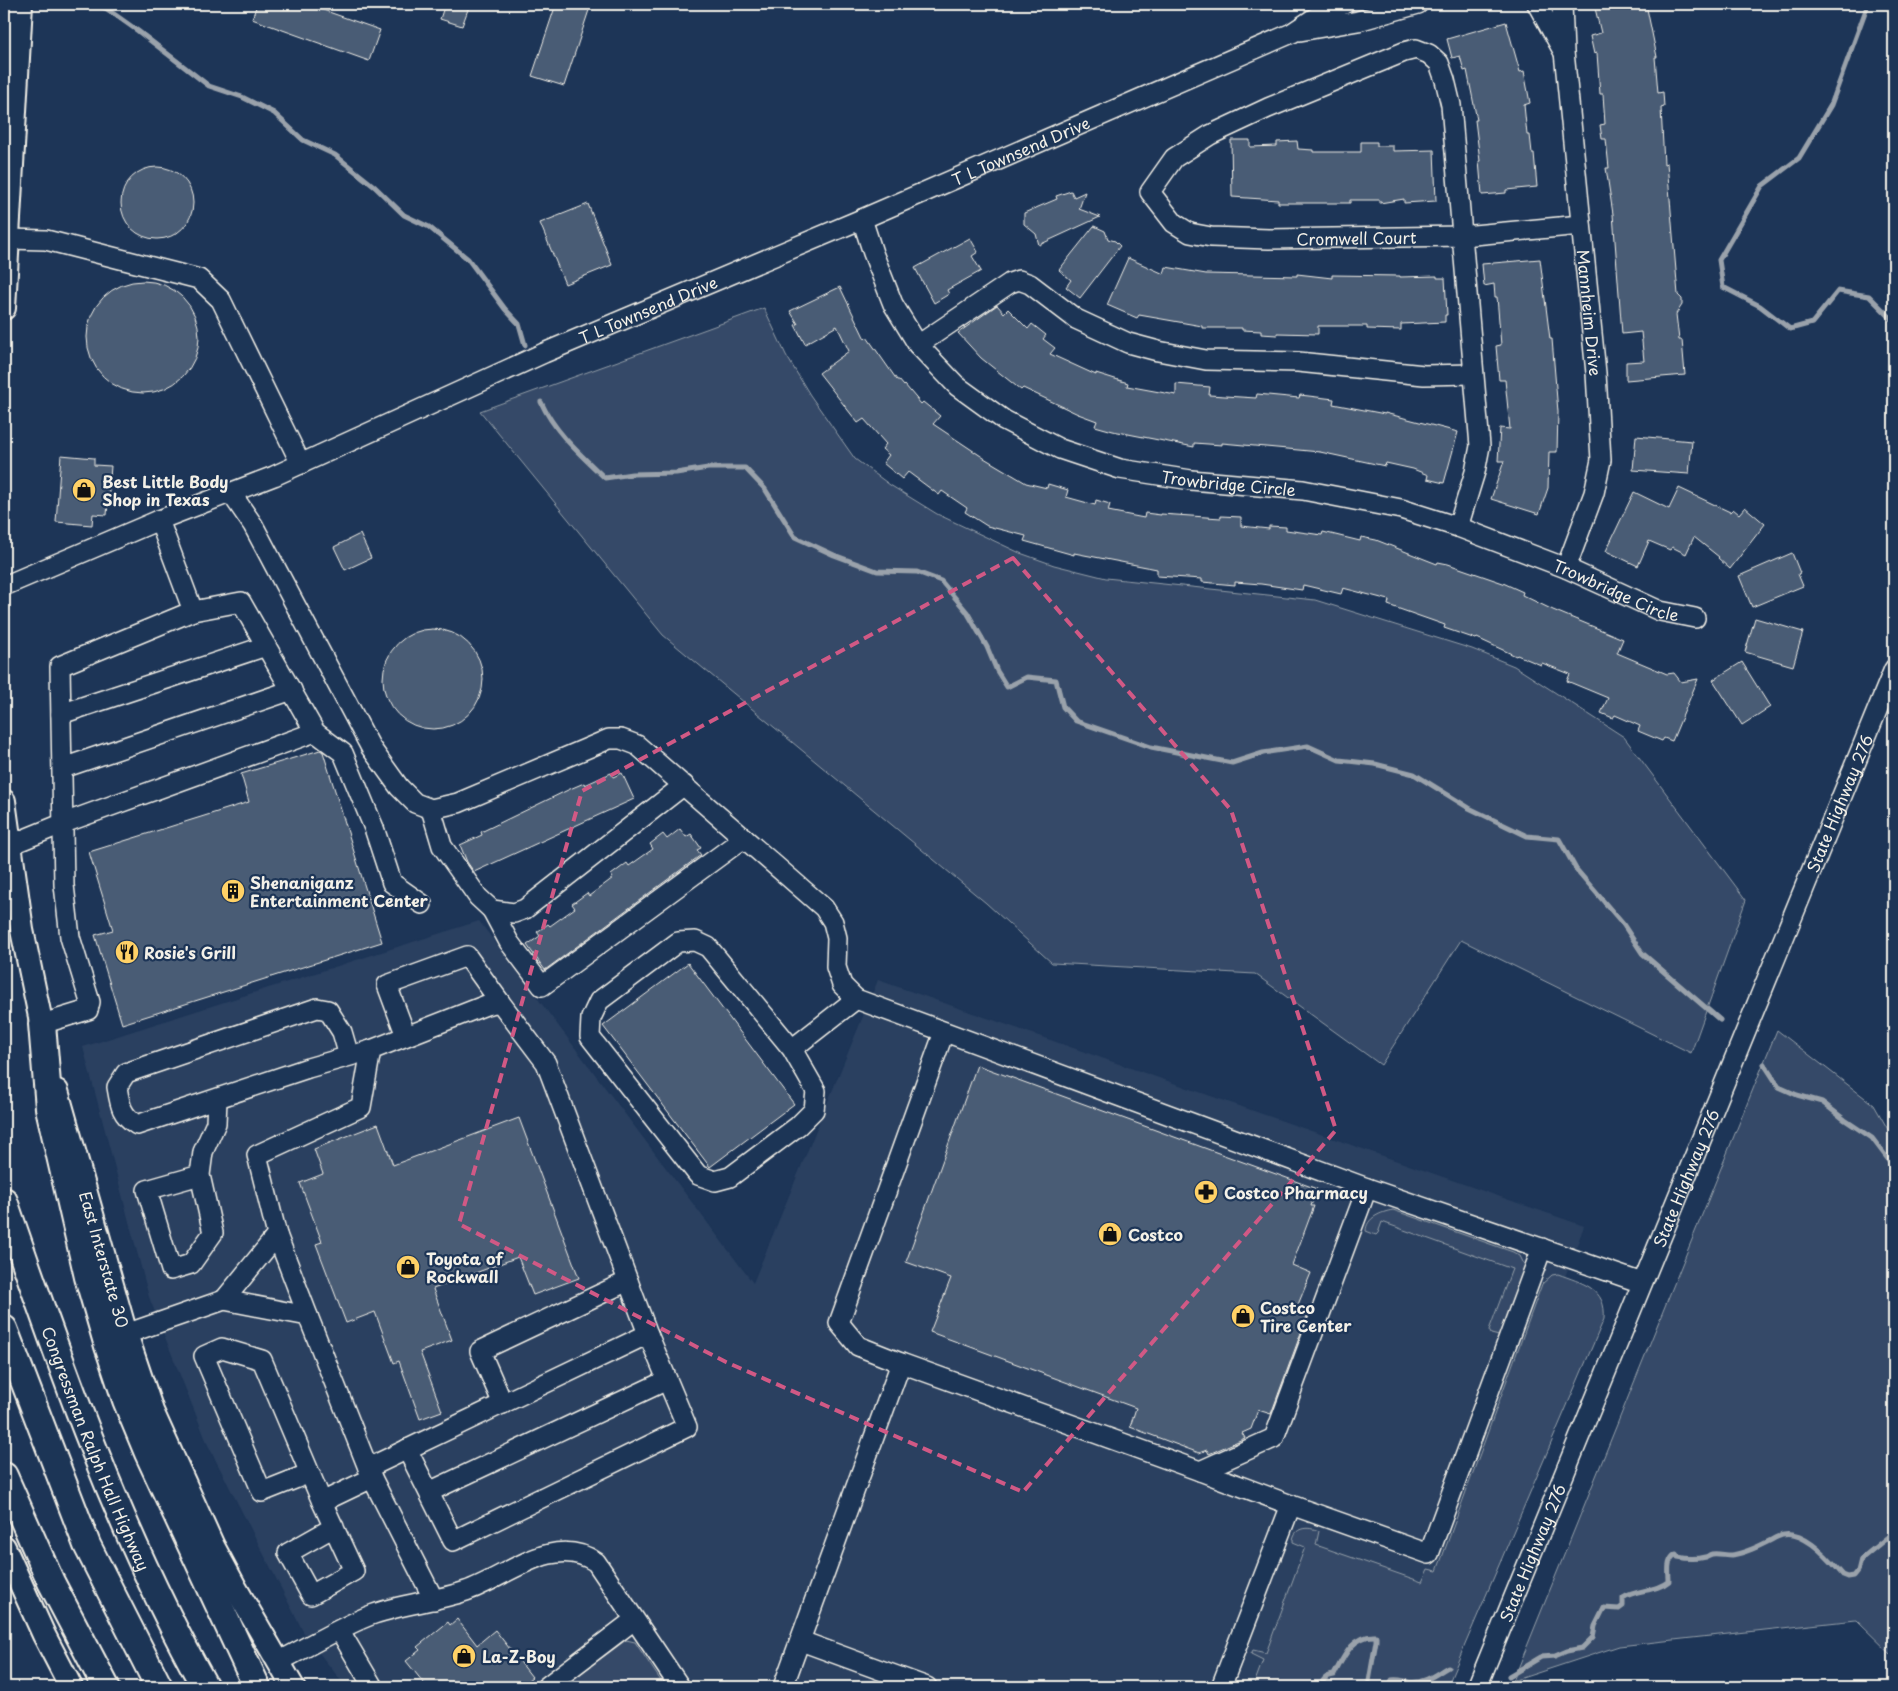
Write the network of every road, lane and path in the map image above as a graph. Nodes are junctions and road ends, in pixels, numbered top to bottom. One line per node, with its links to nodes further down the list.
1 (21, 4): 11 (main road)
2 (1344, 4): 6 (street, T L Townsend Drive)
3 (1418, 4): 6 (street, T L Townsend Drive)
4 (1537, 4): 7 (street, Mannheim Drive)
5 (1562, 4): 7 (street, Mannheim Drive)
6 (1292, 33): 8 (street, T L Townsend Drive)
7 (1564, 52): 9 (street, Mannheim Drive)
8 (862, 219): 13 (street, Trowbridge Circle); 15 (street, T L Townsend Drive)
9 (1581, 225): 10 (street, Cromwell Court); 19 (street, Mannheim Drive)
10 (1463, 236): 10 (street, Cromwell Court); 14 (street)
11 (8, 239): 12 (main road); 15 (street)
12 (4, 308)
13 (918, 345): 14 (street); 18 (street, Trowbridge Circle)
14 (1473, 374): 18 (street)
15 (301, 464): 16 (street, T L Townsend Drive)
16 (232, 493): 17 (street, T L Townsend Drive); 31 (street)
17 (159, 520): 20 (street, T L Townsend Drive); 21 (street)
18 (1458, 527): 19 (street, Trowbridge Circle)
19 (1566, 568): 22 (street, Trowbridge Circle)
20 (4, 586)
21 (193, 611): 23 (street); 26 (street)
22 (1696, 618)
23 (266, 646): 25 (street); 26 (street)
24 (1894, 669): 52 (street, State Highway 276)
25 (292, 690): 27 (street); 28 (street)
26 (61, 714): 28 (street)
27 (315, 732): 32 (street); 35 (street)
28 (62, 768): 32 (street)
29 (684, 785): 31 (street); 33 (street); 36 (street)
30 (4, 801): 34 (main road, East Interstate 30)
31 (431, 809): 36 (street)
32 (64, 823): 34 (street); 39 (street)
33 (744, 838): 36 (street); 37 (street)
34 (10, 845): 39 (main road, East Interstate 30)
35 (422, 904)
36 (492, 910)
37 (856, 999): 40 (street); 42 (street)
38 (500, 1002): 41 (street); 41 (street); 51 (street)
39 (42, 1024): 56 (main road, East Interstate 30); 80 (highway)
40 (944, 1032): 47 (street); 58 (street)
41 (406, 1036): 43 (street)
42 (792, 1049): 42 (street)
43 (371, 1050): 44 (street); 49 (street)
44 (350, 1056): 45 (street); 45 (street)
45 (217, 1099): 46 (street)
46 (200, 1174): 46 (street)
47 (1367, 1188): 50 (street); 62 (street)
48 (4, 1201): 79 (highway, Congressman Ralph Hall Highway)
49 (277, 1235): 53 (street); 54 (street)
50 (1542, 1248): 52 (street); 68 (street)
51 (628, 1281): 57 (street); 60 (street)
52 (1642, 1283): 88 (street, State Highway 276)
53 (224, 1300): 54 (street); 56 (street)
54 (308, 1316): 64 (street)
55 (4, 1329): 78 (highway)
56 (126, 1334): 75 (main road, East Interstate 30)
57 (648, 1334): 59 (street); 60 (street)
58 (902, 1363): 62 (street); 74 (street)
59 (667, 1380): 66 (street); 66 (street)
60 (503, 1404): 61 (street)
61 (407, 1449): 64 (street); 66 (street)
62 (1200, 1471): 68 (street)
63 (310, 1473): 63 (street); 67 (street)
64 (370, 1473): 67 (street); 71 (street)
65 (4, 1476): 77 (highway)
66 (429, 1492)
67 (322, 1502): 69 (street)
68 (1291, 1505): 87 (street)
69 (334, 1527)
70 (6, 1559): 76 (main road)
71 (434, 1600): 72 (street); 73 (street)
72 (634, 1620): 83 (street); 84 (street)
73 (340, 1631): 75 (street); 82 (street)
74 (801, 1641): 85 (street); 86 (street)
75 (278, 1662): 81 (main road, East Interstate 30)
76 (71, 1687)
77 (106, 1687)
78 (159, 1687)
79 (205, 1687)
80 (257, 1687)
81 (293, 1687)
82 (373, 1687)
83 (546, 1687)
84 (680, 1687)
85 (783, 1687)
86 (927, 1687)
87 (1221, 1687)
88 (1477, 1687)

